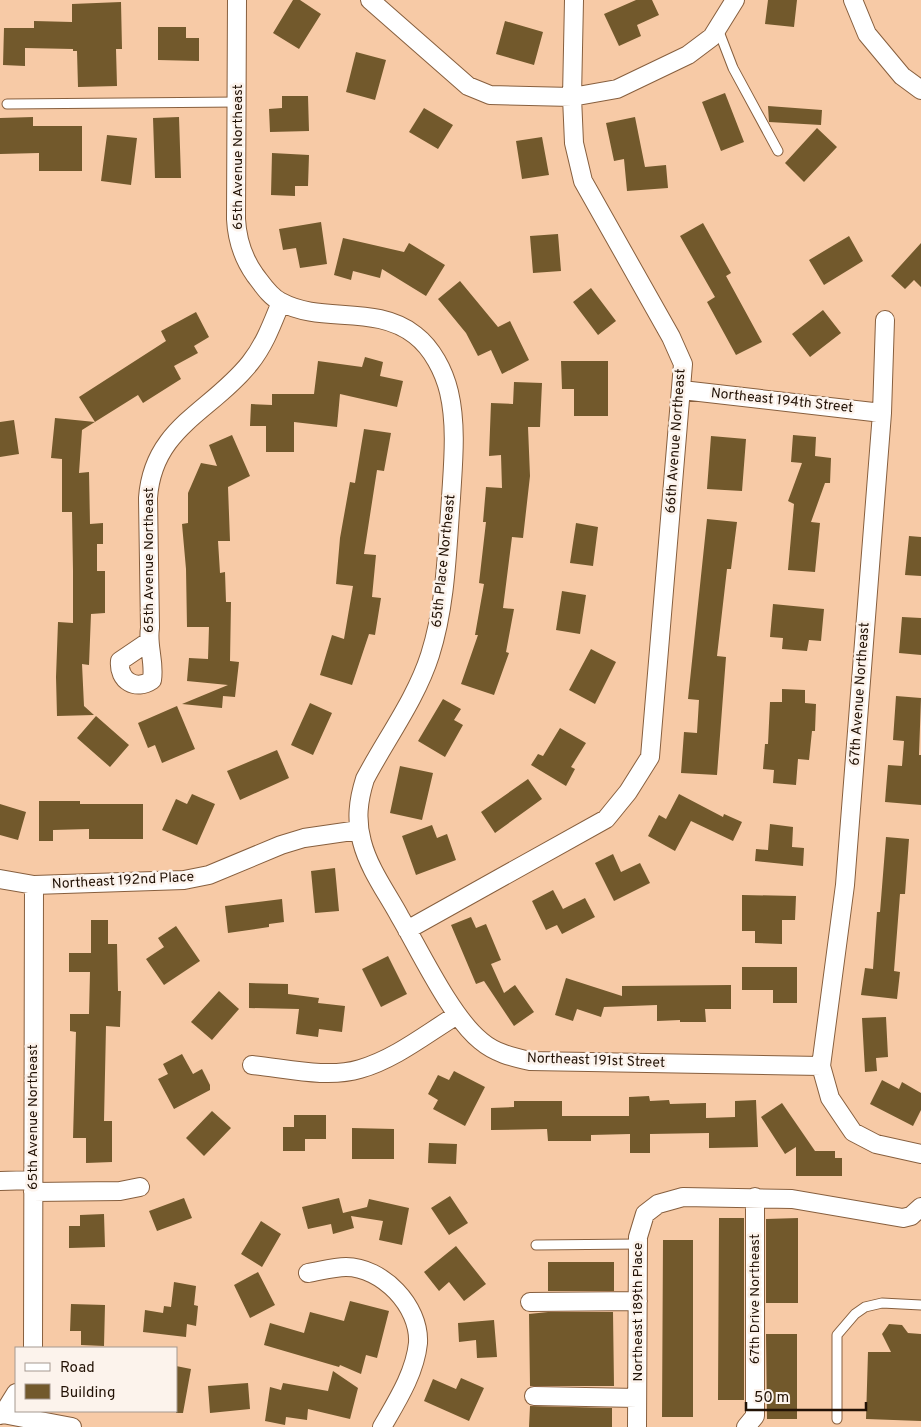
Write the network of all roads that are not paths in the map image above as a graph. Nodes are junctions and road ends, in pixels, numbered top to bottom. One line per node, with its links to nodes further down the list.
1 (237, 0): 9 (street, 65th Avenue Northeast)
2 (370, 0): 8 (street)
3 (574, 0): 8 (street, 66th Avenue Northeast)
4 (735, 0): 6 (street)
5 (853, 0): 7 (street)
6 (718, 28): 8 (street); 11 (lane)
7 (921, 90)
8 (572, 97): 14 (street, 66th Avenue Northeast)
9 (238, 102): 10 (lane); 12 (street, 65th Avenue Northeast)
10 (8, 104)
11 (778, 152)
12 (281, 302): 16 (street, 65th Avenue Northeast); 17 (street, 65th Place Northeast)
13 (885, 320): 15 (street, 67th Avenue Northeast)
14 (682, 390): 15 (street, Northeast 194th Street); 20 (street, 66th Avenue Northeast)
15 (882, 413): 23 (street, 67th Avenue Northeast)
16 (148, 642)
17 (359, 830): 19 (street, Northeast 192nd Place); 20 (street, 65th Place Northeast)
18 (0, 879): 19 (street, Northeast 192nd Place)
19 (34, 885): 26 (street, 65th Avenue Northeast)
20 (407, 930): 21 (street, 65th Place Northeast)
21 (457, 1015): 22 (street); 23 (street, Northeast 191st Street)
22 (252, 1065)
23 (821, 1066): 24 (street)
24 (921, 1154)
25 (0, 1180): 26 (street)
26 (33, 1186): 27 (street); 36 (street, 65th Avenue Northeast)
27 (140, 1187)
28 (755, 1197): 29 (street, Northeast 189th Place); 30 (street, Northeast 189th Place); 45 (street, 67th Drive Northeast)
29 (918, 1216)
30 (638, 1244): 31 (lane); 33 (street, Northeast 189th Place)
31 (536, 1246)
32 (308, 1274): 43 (street)
33 (638, 1301): 34 (street); 39 (street, Northeast 189th Place)
34 (530, 1302)
35 (921, 1305): 41 (lane)
36 (33, 1347)
37 (15, 1395): 40 (street)
38 (534, 1396): 39 (street)
39 (637, 1398): 44 (street, Northeast 189th Place)
40 (2, 1415): 42 (street)
41 (837, 1419)
42 (72, 1427)
43 (382, 1427)
44 (637, 1427)
45 (746, 1427)

